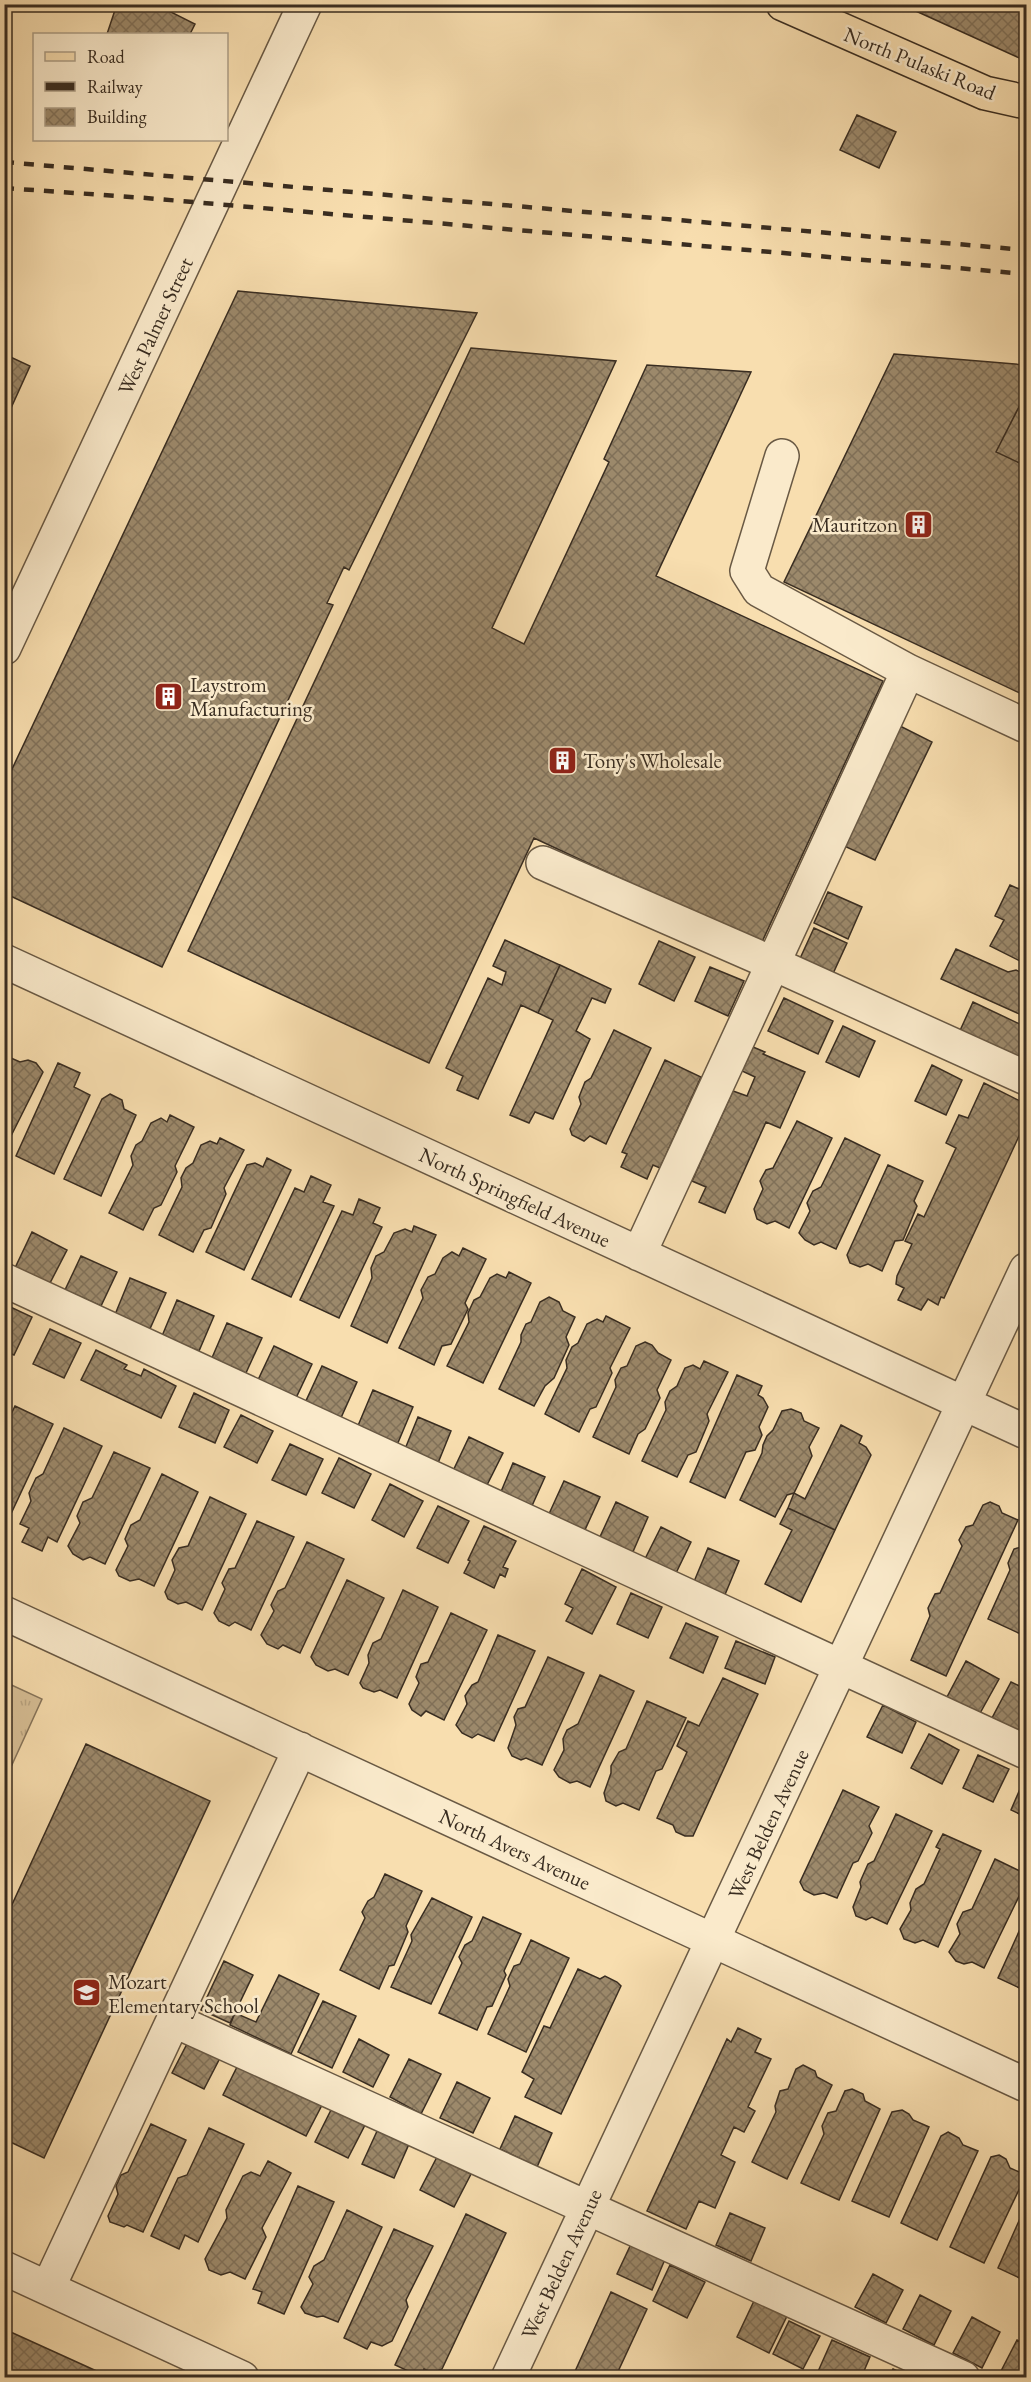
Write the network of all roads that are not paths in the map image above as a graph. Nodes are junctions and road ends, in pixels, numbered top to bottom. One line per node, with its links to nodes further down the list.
1 (305, 4): 5 (street, West Palmer Street)
2 (783, 4): 3 (main road, North Pulaski Road)
3 (1026, 102)
4 (782, 456): 6 (street)
5 (5, 644)
6 (908, 671): 7 (street); 10 (street)
7 (1026, 726)
8 (543, 863): 10 (street)
9 (4, 962): 12 (street, North Springfield Avenue)
10 (772, 963): 11 (street); 12 (street)
11 (1026, 1077)
12 (639, 1254): 15 (street, North Springfield Avenue)
13 (1026, 1270): 15 (street, West Belden Avenue)
14 (4, 1280): 18 (street)
15 (964, 1404): 16 (street, North Springfield Avenue); 18 (street, West Belden Avenue)
16 (1026, 1432)
17 (4, 1613): 19 (street, North Avers Avenue)
18 (841, 1667): 20 (street); 21 (street, West Belden Avenue)
19 (300, 1749): 21 (street, North Avers Avenue); 22 (street)
20 (1026, 1752)
21 (713, 1940): 23 (street, North Avers Avenue); 24 (street, West Belden Avenue)
22 (173, 2020): 24 (street); 26 (street)
23 (1026, 2085)
24 (588, 2207): 29 (street, West Belden Avenue); 30 (street)
25 (4, 2268): 26 (street)
26 (48, 2288): 27 (street)
27 (185, 2366): 28 (street)
28 (242, 2378)
29 (508, 2378)
30 (963, 2378)

